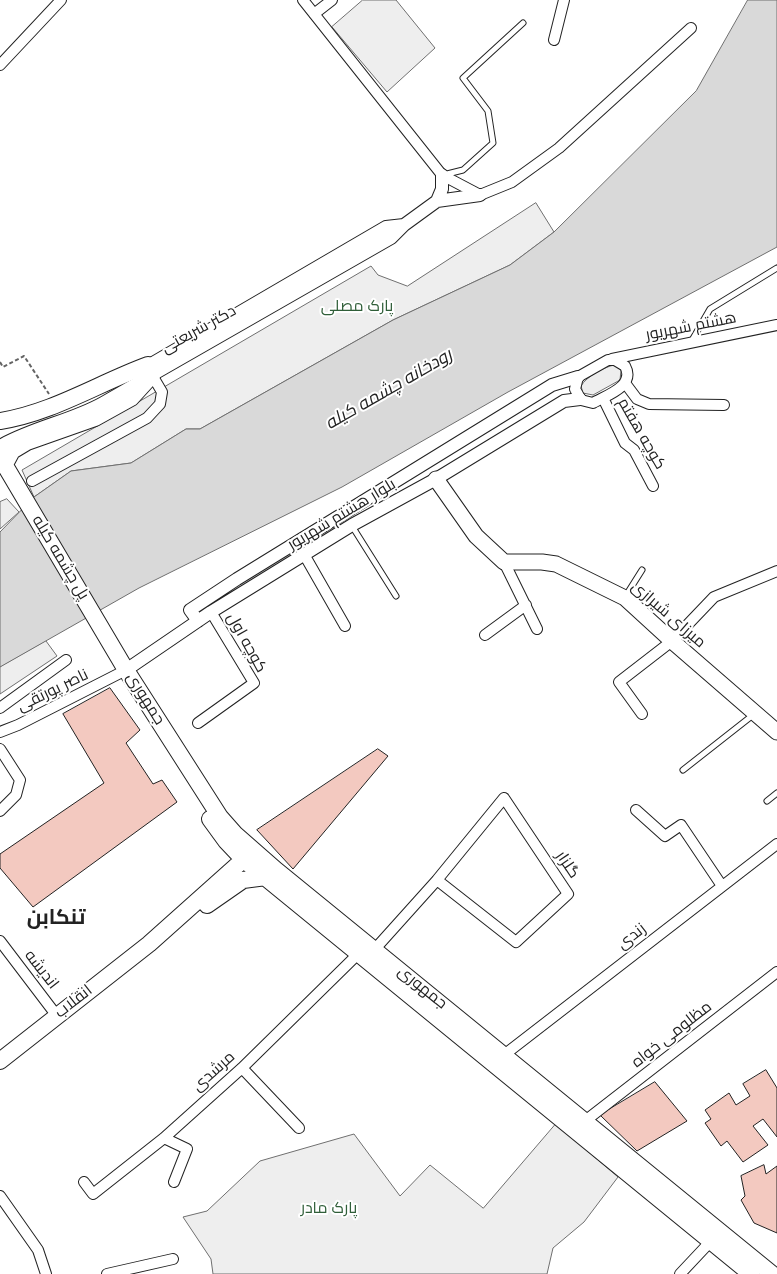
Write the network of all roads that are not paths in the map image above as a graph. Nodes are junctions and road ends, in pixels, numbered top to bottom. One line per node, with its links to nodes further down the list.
1 (61, 0): 9 (street)
2 (303, 0): 5 (street)
3 (332, 0): 5 (street)
4 (564, 0): 8 (street)
5 (314, 14): 10 (street)
6 (523, 23): 10 (lane)
7 (691, 28): 11 (street)
8 (554, 40)
9 (0, 65)
10 (442, 175): 11 (street); 12 (street)
11 (480, 195): 12 (street, دکتر شریعتی)
12 (437, 201): 17 (street, دکتر شریعتی)
13 (777, 268): 15 (lane)
14 (777, 325): 15 (street, هشتم شهریور)
15 (691, 342): 16 (street, هشتم شهریور)
16 (612, 359): 18 (street, هشتم شهریور); 19 (street)
17 (150, 370): 23 (main road); 24 (street, دکتر شریعتی); 25 (street, دکتر شریعتی); 26 (main road); 28 (street)
18 (578, 377): 21 (street); 39 (street, بلوار هشتم شهریور)
19 (626, 384): 20 (street); 22 (street)
20 (603, 398): 21 (street); 29 (street, کوچه هفتم)
21 (580, 399): 27 (street, بلوار هشتم شهریور)
22 (724, 405)
23 (0, 421)
24 (0, 436)
25 (0, 446)
26 (2, 464): 45 (main road, پل چشمه کیله)
27 (436, 479): 30 (street, بلوار هشتم شهریور); 32 (main road)
28 (32, 481)
29 (653, 486)
30 (352, 525): 31 (street, بلوار هشتم شهریور); 35 (lane)
31 (305, 556): 38 (street, بلوار هشتم شهریور); 40 (street)
32 (504, 562): 36 (main road, میرزای شیرازی); 37 (street)
33 (642, 570): 36 (lane)
34 (777, 571): 43 (street)
35 (396, 596)
36 (625, 598): 43 (main road, میرزای شیرازی)
37 (526, 605): 41 (street); 42 (street)
38 (211, 612): 39 (street, بلوار هشتم شهریور); 49 (street, کوچه اول)
39 (198, 621): 45 (street, بلوار هشتم شهریور)
40 (345, 626)
41 (537, 629)
42 (485, 635)
43 (672, 641): 47 (main road, میرزای شیرازی); 48 (street)
44 (66, 660): 46 (street)
45 (119, 667): 50 (street, ناصر پورتقی); 59 (main road, جمهوری)
46 (0, 708)
47 (755, 713): 51 (main road, میرزای شیرازی); 53 (lane)
48 (642, 714)
49 (198, 723)
50 (0, 732)
51 (777, 732)
52 (0, 749): 57 (street)
53 (683, 770)
54 (777, 793): 55 (lane)
55 (767, 801)
56 (636, 810): 62 (street)
57 (0, 811)
58 (777, 844): 62 (street, زندی)
59 (249, 855): 60 (main road, جمهوری); 64 (main road, انقلاب); 65 (main road, جمهوری)
60 (266, 878): 64 (main road, انقلاب); 66 (main road, جمهوری)
61 (437, 880): 61 (street, گلزار); 65 (street, گلزار)
62 (722, 886): 69 (street, زندی)
63 (0, 941): 68 (street, اندیشه)
64 (149, 944): 68 (main road, انقلاب)
65 (375, 949): 69 (main road, جمهوری)
66 (358, 954): 71 (street, مرشدی); 78 (main road, جمهوری)
67 (777, 972): 72 (street, مظلومی خواه)
68 (57, 1016): 70 (main road, انقلاب)
69 (504, 1055): 72 (main road, جمهوری)
70 (0, 1061)
71 (242, 1068): 73 (street); 74 (street, مرشدی)
72 (585, 1121): 85 (main road, جمهوری)
73 (299, 1128)
74 (164, 1138): 75 (street, مرشدی); 76 (street)
75 (84, 1182)
76 (174, 1182)
77 (0, 1196): 81 (street)
78 (711, 1241): 83 (street); 84 (main road, جمهوری)
79 (173, 1259): 82 (street)
80 (777, 1270): 85 (main road)
81 (46, 1274)
82 (107, 1274)
83 (680, 1274)
84 (751, 1274)
85 (772, 1274)

